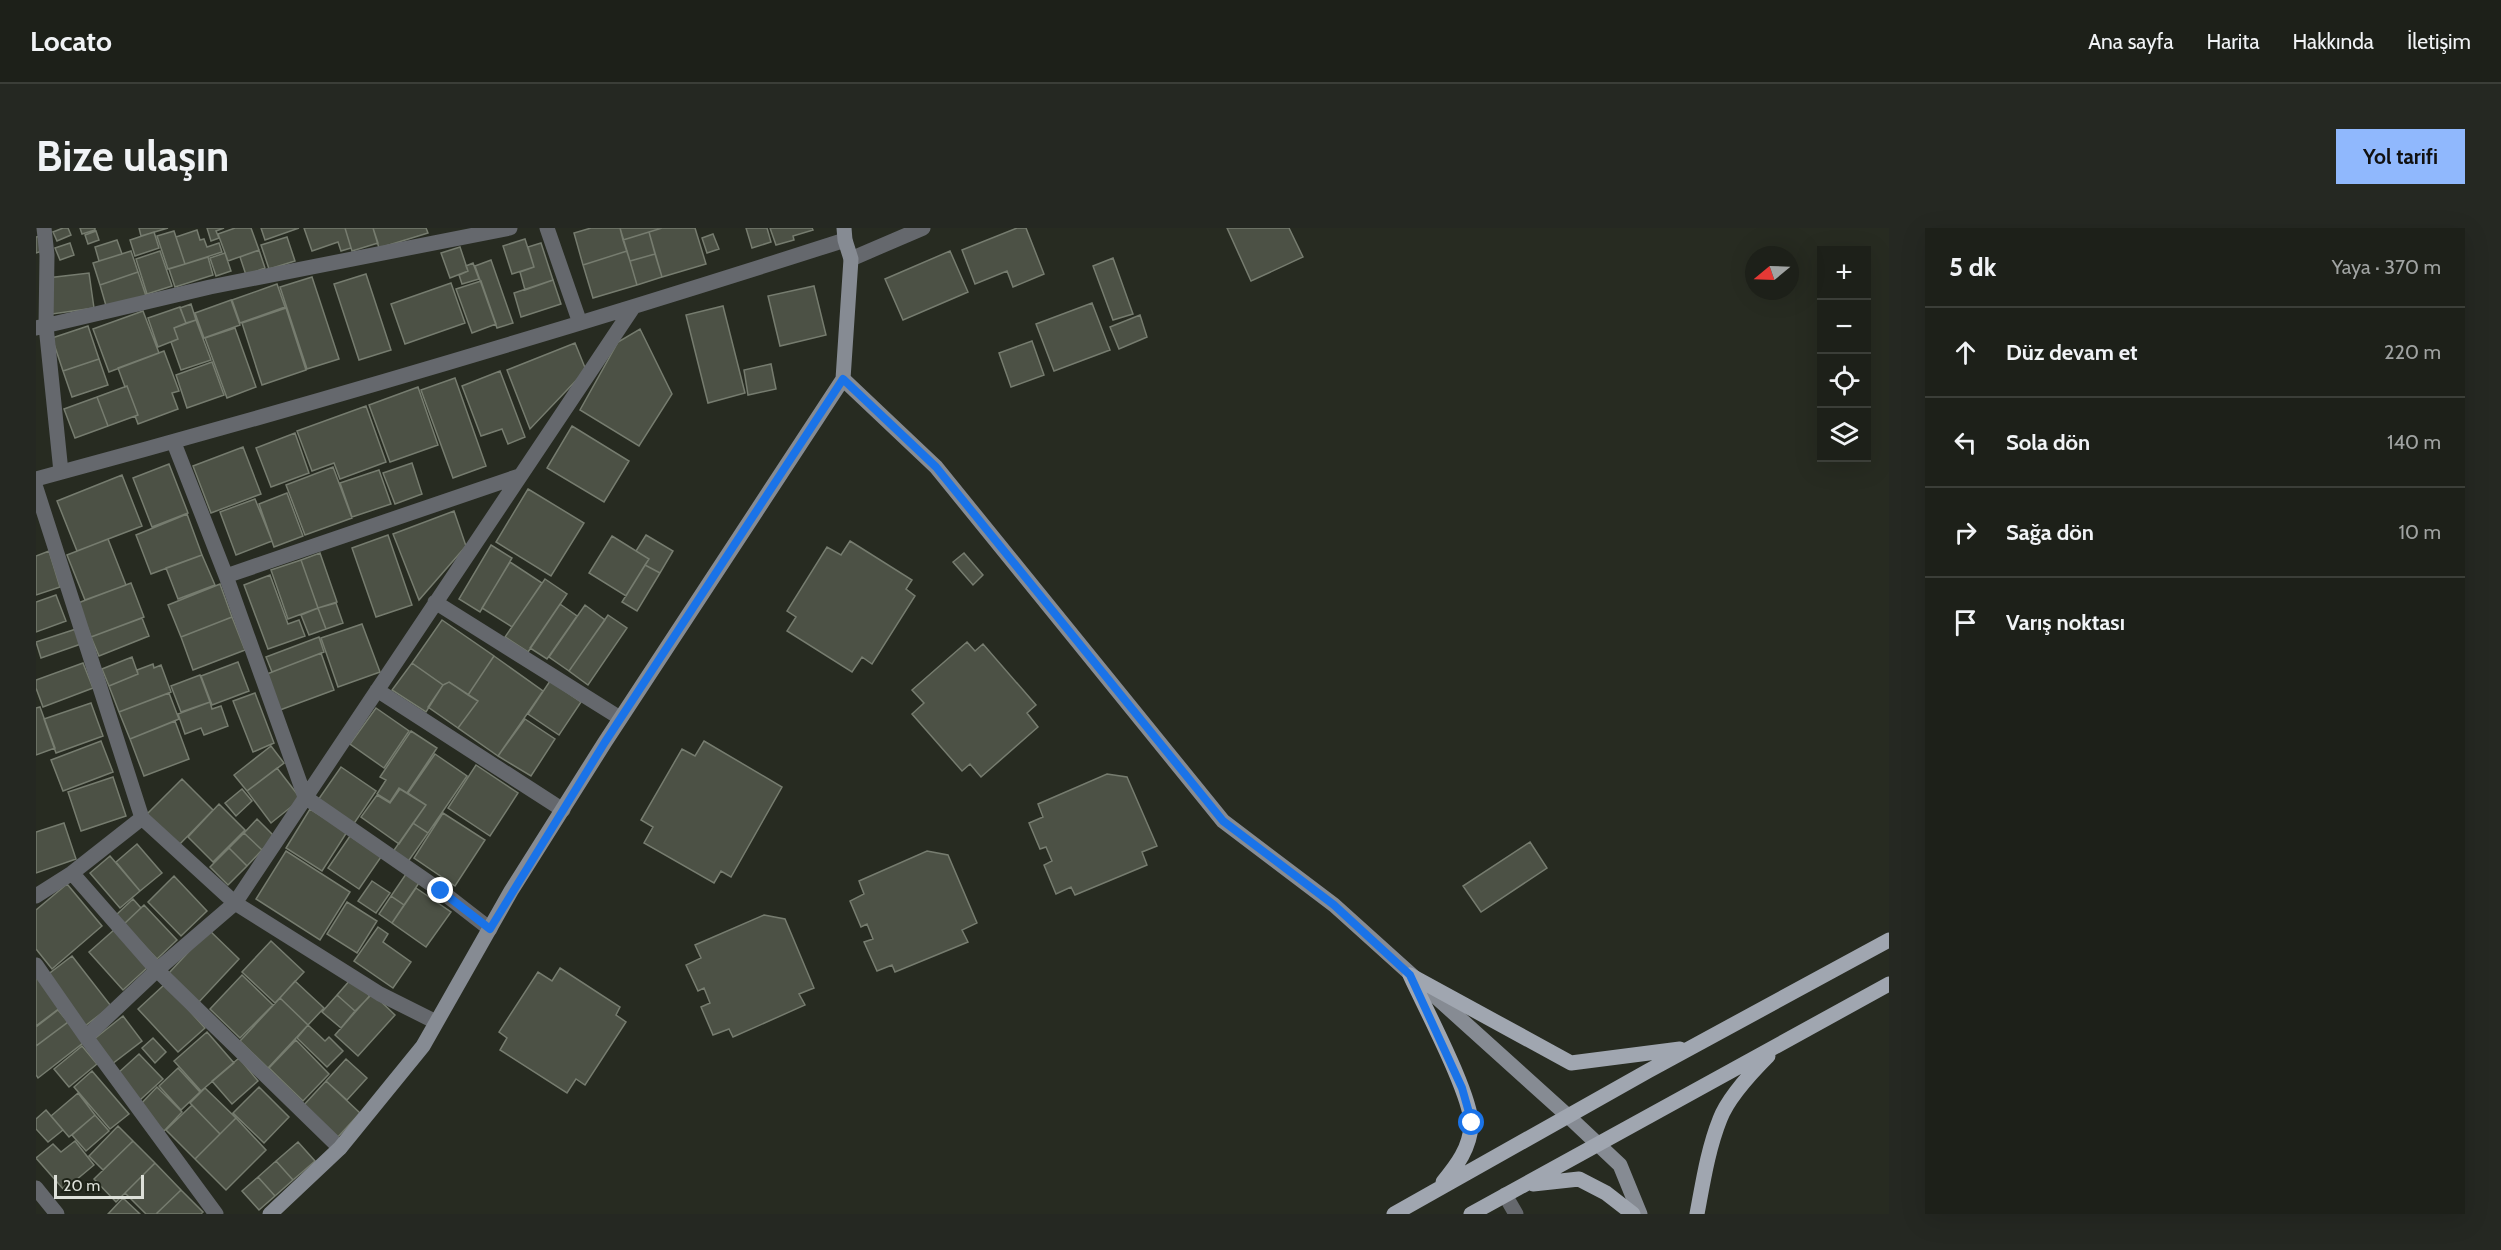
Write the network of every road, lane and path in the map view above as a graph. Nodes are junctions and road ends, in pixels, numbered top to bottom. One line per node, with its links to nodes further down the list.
1 (44, 228): 9 (street)
2 (510, 228): 9 (street)
3 (547, 228): 8 (street)
4 (923, 228): 6 (street)
5 (844, 234): 6 (street); 7 (street)
6 (851, 259): 10 (street)
7 (632, 309): 8 (street); 13 (street)
8 (580, 323): 11 (street)
9 (41, 327): 12 (street)
10 (843, 379): 19 (street); 30 (street)
11 (174, 443): 12 (street); 16 (street)
12 (61, 472): 14 (street)
13 (519, 476): 16 (street); 17 (street)
14 (36, 478)
15 (36, 488): 22 (street)
16 (226, 576): 20 (street)
17 (435, 602): 18 (street); 19 (street)
18 (377, 690): 20 (street); 21 (street)
19 (620, 718): 21 (street)
20 (305, 796): 25 (street); 26 (street)
21 (563, 810): 26 (street)
22 (142, 819): 23 (street); 25 (street)
23 (72, 873): 24 (street); 29 (street)
24 (36, 896)
25 (235, 903): 29 (street); 32 (street)
26 (490, 929): 32 (street)
27 (1889, 939): 35 (main road)
28 (36, 965): 33 (street)
29 (157, 970): 33 (street); 38 (street)
30 (1410, 975): 35 (main road); 36 (street); 41 (main road)
31 (1889, 984): 34 (main road)
32 (436, 1022): 38 (street)
33 (86, 1037): 44 (street)
34 (1782, 1043): 37 (main road); 51 (main road)
35 (1692, 1047): 36 (main road)
36 (1568, 1116): 37 (street); 41 (main road)
37 (1598, 1144): 39 (main road); 50 (street)
38 (340, 1148): 45 (street)
39 (1524, 1185): 42 (main road); 49 (main road)
40 (36, 1188): 43 (street)
41 (1437, 1190): 46 (main road)
42 (1505, 1195): 47 (main road); 48 (street)
43 (57, 1214)
44 (216, 1214)
45 (270, 1214)
46 (1394, 1214)
47 (1471, 1214)
48 (1516, 1214)
49 (1633, 1214)
50 (1640, 1214)
51 (1697, 1214)

